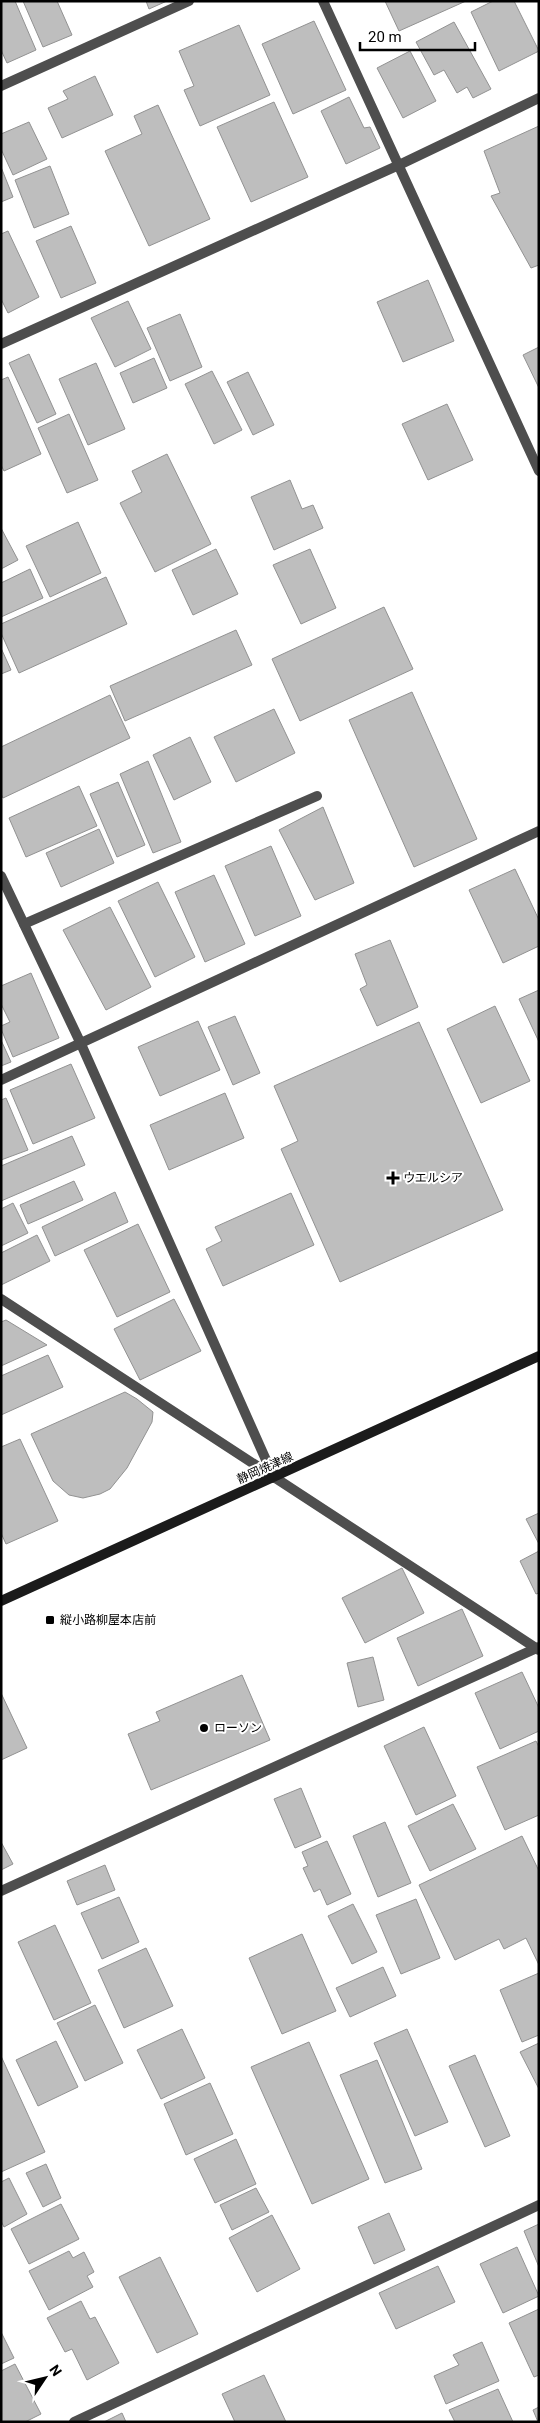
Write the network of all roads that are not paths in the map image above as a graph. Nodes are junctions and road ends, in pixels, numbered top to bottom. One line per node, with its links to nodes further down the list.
1 (188, 1): 3 (street)
2 (322, 1): 5 (street)
3 (1, 86)
4 (539, 98): 5 (street)
5 (399, 164): 6 (street); 7 (street)
6 (1, 344)
7 (539, 471)
8 (317, 796): 11 (street)
9 (539, 831): 12 (street)
10 (1, 876): 11 (street)
11 (24, 924): 12 (street)
12 (81, 1044): 13 (street); 16 (street)
13 (1, 1080)
14 (1, 1299): 16 (street)
15 (539, 1356): 16 (main road, 静岡焼津線)
16 (274, 1478): 17 (main road, 静岡焼津線); 18 (street)
17 (1, 1601)
18 (538, 1650): 19 (street)
19 (1, 1891)
20 (539, 2205): 21 (street)
21 (74, 2422)

